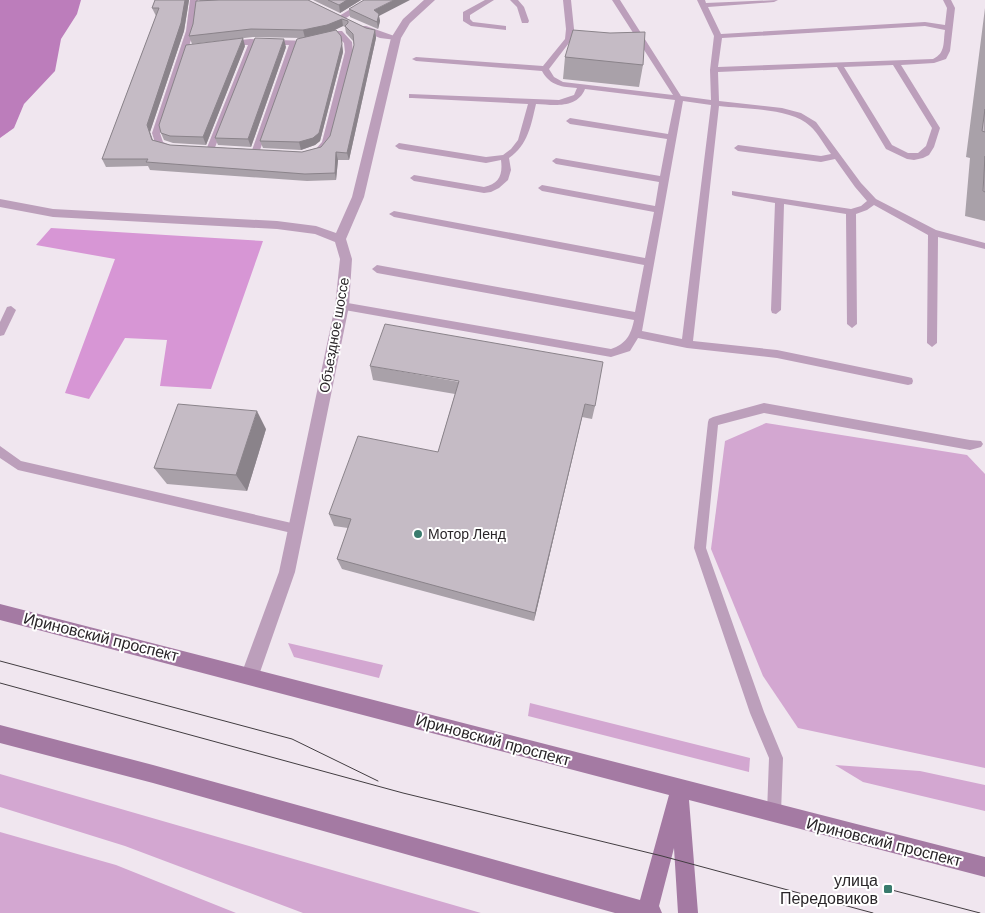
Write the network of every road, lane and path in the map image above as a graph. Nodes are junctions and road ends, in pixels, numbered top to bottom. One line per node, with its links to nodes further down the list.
1 (370, 0): 12 (lane)
2 (430, 0): 16 (street)
3 (490, 0): 13 (lane)
4 (514, 0): 11 (lane)
5 (567, 0): 24 (lane)
6 (616, 0): 28 (lane)
7 (774, 0): 10 (lane)
8 (947, 0): 14 (lane)
9 (196, 3): 34 (lane)
10 (702, 3): 15 (lane)
11 (524, 21)
12 (342, 25): 16 (lane); 38 (lane)
13 (503, 28)
14 (949, 28): 15 (lane); 22 (lane)
15 (718, 36): 25 (lane)
16 (396, 38): 53 (street)
17 (253, 41): 19 (lane); 20 (lane); 36 (lane)
18 (318, 41): 20 (lane)
19 (220, 44)
20 (293, 44): 37 (lane)
21 (416, 59): 24 (lane)
22 (894, 62): 23 (lane); 23 (lane)
23 (838, 65): 25 (lane)
24 (545, 70): 26 (lane)
25 (714, 70): 30 (lane)
26 (582, 86): 28 (lane); 29 (lane)
27 (412, 96): 29 (lane)
28 (679, 99): 30 (lane); 32 (lane)
29 (533, 102): 40 (lane)
30 (715, 104): 39 (lane); 64 (lane)
31 (570, 121): 32 (lane)
32 (672, 137): 43 (lane)
33 (399, 146): 40 (lane)
34 (182, 148)
35 (738, 148): 39 (lane)
36 (201, 150)
37 (265, 153)
38 (311, 153)
39 (837, 156): 47 (lane)
40 (506, 157): 42 (lane)
41 (556, 161): 43 (lane)
42 (414, 178)
43 (664, 180): 49 (lane)
44 (542, 188): 49 (lane)
45 (735, 193): 46 (lane)
46 (780, 200): 50 (lane); 59 (lane)
47 (872, 201): 50 (lane); 52 (lane)
48 (0, 202): 53 (street)
49 (658, 210): 55 (lane)
50 (851, 212): 61 (lane)
51 (394, 214): 55 (lane)
52 (933, 233): 54 (lane); 65 (lane)
53 (340, 239): 57 (street, Объездное шоссе)
54 (985, 246)
55 (649, 262): 60 (lane)
56 (377, 269): 60 (lane)
57 (342, 306): 63 (lane); 69 (street, Объездное шоссе)
58 (11, 310): 62 (lane)
59 (776, 310)
60 (639, 317): 63 (lane)
61 (852, 324)
62 (0, 332)
63 (636, 334): 64 (lane)
64 (687, 344): 66 (lane)
65 (932, 344)
66 (908, 381)
67 (977, 444): 74 (lane)
68 (0, 451): 69 (lane)
69 (296, 529): 71 (street, Объездное шоссе)
70 (0, 612): 71 (main road, Ириновский проспект)
71 (250, 675): 73 (main road, Ириновский проспект)
72 (0, 734): 76 (main road)
73 (680, 789): 74 (main road, Ириновский проспект); 76 (main road); 77 (main road)
74 (774, 814): 75 (main road, Ириновский проспект)
75 (985, 867)
76 (649, 913)
77 (688, 913)

